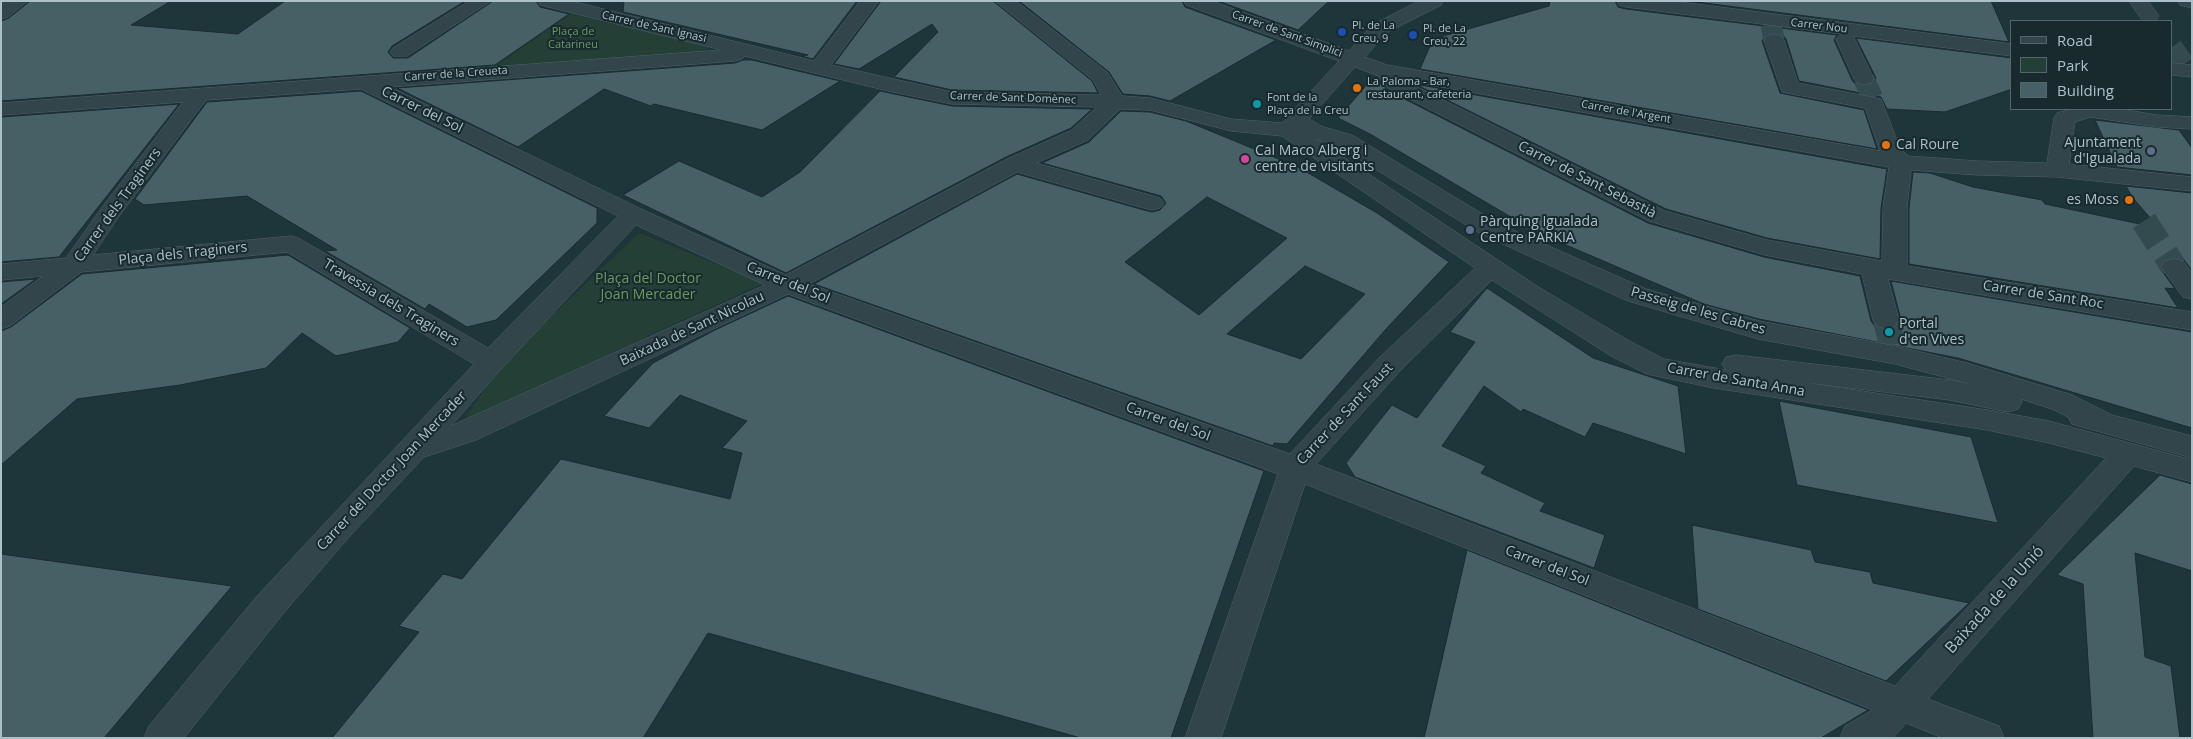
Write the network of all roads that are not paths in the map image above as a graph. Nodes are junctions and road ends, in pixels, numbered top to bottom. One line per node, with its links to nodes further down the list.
1 (19, 1): 13 (street)
2 (482, 1): 18 (street)
3 (547, 1): 19 (street, Carrer de Sant Ignasi)
4 (847, 1): 12 (street)
5 (1004, 1): 26 (street)
6 (1193, 1): 20 (street, Carrer de Sant Simplici)
7 (1434, 1): 20 (street)
8 (1626, 1): 15 (street, Carrer Nou)
9 (2138, 1): 14 (street)
10 (2186, 1): 11 (street)
11 (2192, 2)
12 (869, 3): 21 (street)
13 (1, 13)
14 (2149, 16)
15 (1771, 25): 16 (street, Carrer Nou); 30 (street)
16 (1844, 34): 17 (street, Carrer Nou); 23 (street)
17 (2010, 50)
18 (400, 52)
19 (762, 53): 21 (street, Carrer de Sant Domènec); 24 (street, Carrer de la Creueta)
20 (1353, 58): 22 (street, Carrer de l'Argent); 29 (street)
21 (819, 67): 26 (street, Carrer de Sant Domènec)
22 (1383, 71): 30 (street, Carrer de l'Argent); 40 (street, Carrer de Sant Sebastià)
23 (1864, 79)
24 (362, 81): 25 (street, Carrer de la Creueta); 35 (street, Carrer del Sol)
25 (199, 95): 27 (street, Carrer de la Creueta); 37 (street, Carrer dels Traginers)
26 (1115, 102): 29 (street, Carrer de Sant Domènec); 31 (street, Baixada de Sant Nicolau)
27 (1, 109)
28 (2192, 123): 32 (street)
29 (1292, 125): 38 (street, Carrer de Santa Anna); 47 (street, Passeig de les Cabres)
30 (1901, 162): 32 (street, Carrer de l'Argent); 40 (street)
31 (1015, 164): 34 (street); 42 (street, Baixada de Sant Nicolau)
32 (2057, 170): 33 (street, Carrer de l'Argent)
33 (2192, 184)
34 (1152, 203)
35 (633, 214): 42 (street, Carrer del Sol); 48 (street, Carrer del Doctor Joan Mercader)
36 (291, 244): 37 (street, Plaça dels Traginers); 48 (street, Travessia dels Traginers)
37 (74, 265): 41 (street); 44 (street, Carrer dels Traginers)
38 (1492, 266): 46 (street, Carrer de Santa Anna); 53 (street, Carrer de Sant Faust)
39 (2174, 267): 43 (street)
40 (1883, 269): 45 (street, Carrer de Sant Roc); 47 (street)
41 (1, 272)
42 (787, 285): 51 (street, Baixada de Sant Nicolau); 53 (street, Carrer del Sol)
43 (2192, 291)
44 (1, 320)
45 (2192, 320)
46 (1581, 325): 49 (street, Passeig de les Cabres); 52 (street, Carrer de Santa Anna)
47 (1891, 340): 49 (street, Passeig de les Cabres)
48 (491, 362): 51 (street, Carrer del Doctor Joan Mercader)
49 (2101, 421): 50 (street, Passeig de les Cabres)
50 (2192, 447)
51 (414, 449): 56 (street, Carrer del Doctor Joan Mercader)
52 (2127, 455): 54 (street, Carrer de Santa Anna); 55 (street, Baixada de la Unió)
53 (1295, 468): 55 (street, Carrer del Sol); 57 (street, Carrer de Sant Faust)
54 (2192, 471)
55 (1901, 704): 58 (street, Baixada de la Unió); 59 (street, Carrer del Sol)
56 (162, 738)
57 (1203, 738)
58 (1858, 738)
59 (1986, 738)

